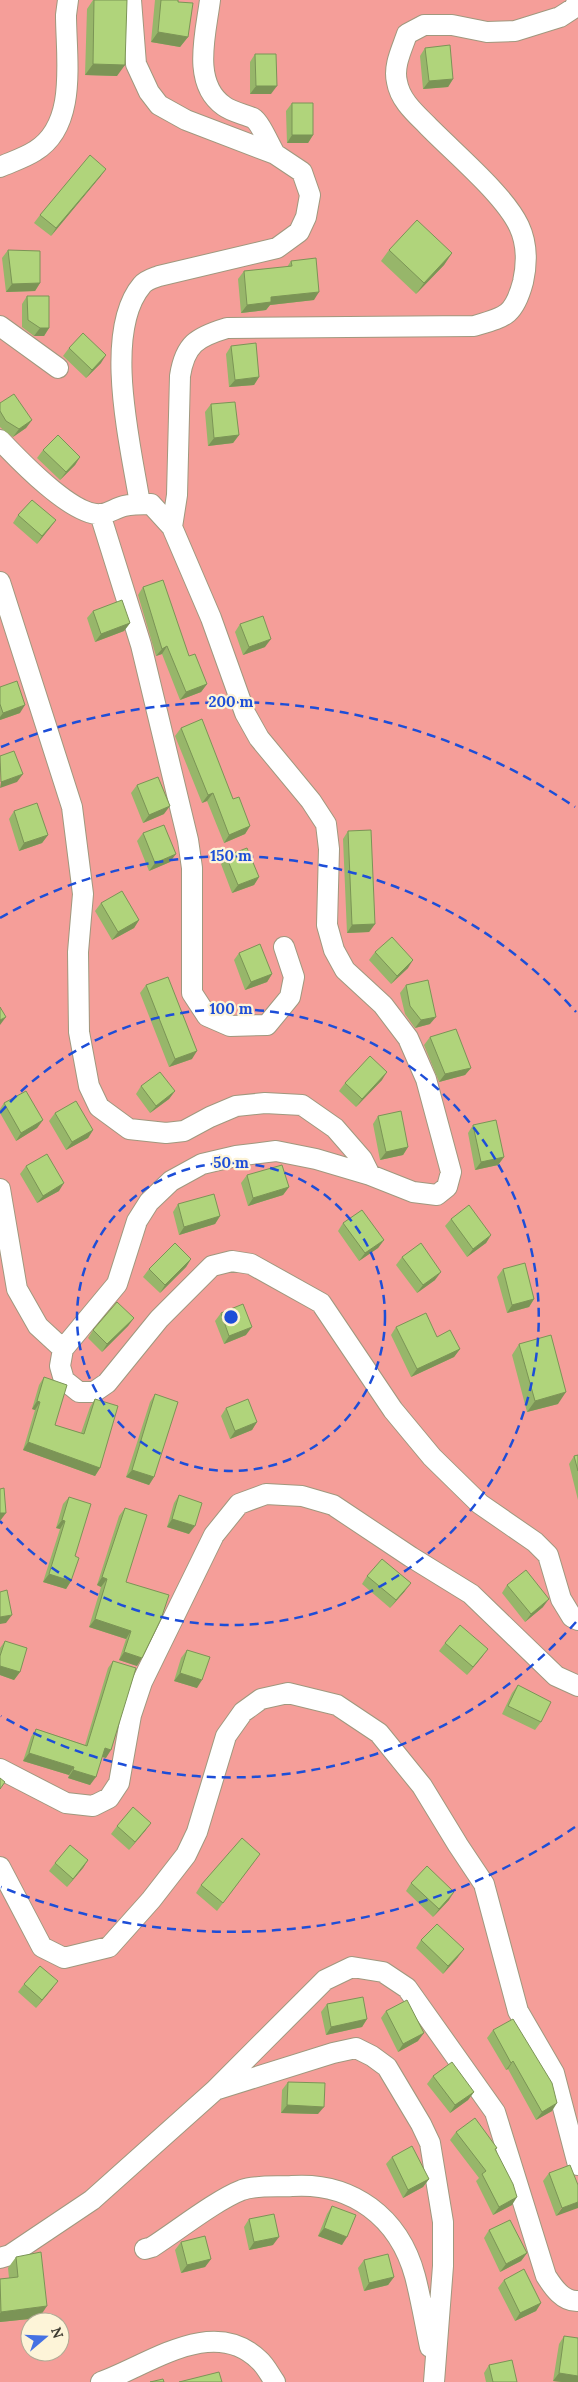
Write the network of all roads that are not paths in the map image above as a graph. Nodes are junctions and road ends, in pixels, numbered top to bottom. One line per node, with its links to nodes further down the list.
1 (68, 0): 6 (street)
2 (131, 0): 5 (street)
3 (210, 0): 5 (street)
4 (578, 0): 12 (street)
5 (275, 154): 10 (street)
6 (0, 168)
7 (0, 326): 8 (street)
8 (58, 368)
9 (0, 440): 11 (street)
10 (140, 504): 11 (street); 12 (street)
11 (100, 514): 14 (street)
12 (172, 527): 15 (street)
13 (0, 582): 15 (street)
14 (284, 947)
15 (370, 1175): 17 (street)
16 (0, 1189): 17 (street)
17 (63, 1349): 18 (street)
18 (578, 1620)
19 (578, 1686): 20 (street)
20 (0, 1769)
21 (0, 1867): 23 (street)
22 (214, 2091): 25 (street); 26 (street); 27 (street)
23 (578, 2165)
24 (145, 2249): 27 (street)
25 (0, 2258)
26 (578, 2301)
27 (436, 2378)
28 (101, 2382): 29 (street)
29 (275, 2382)

